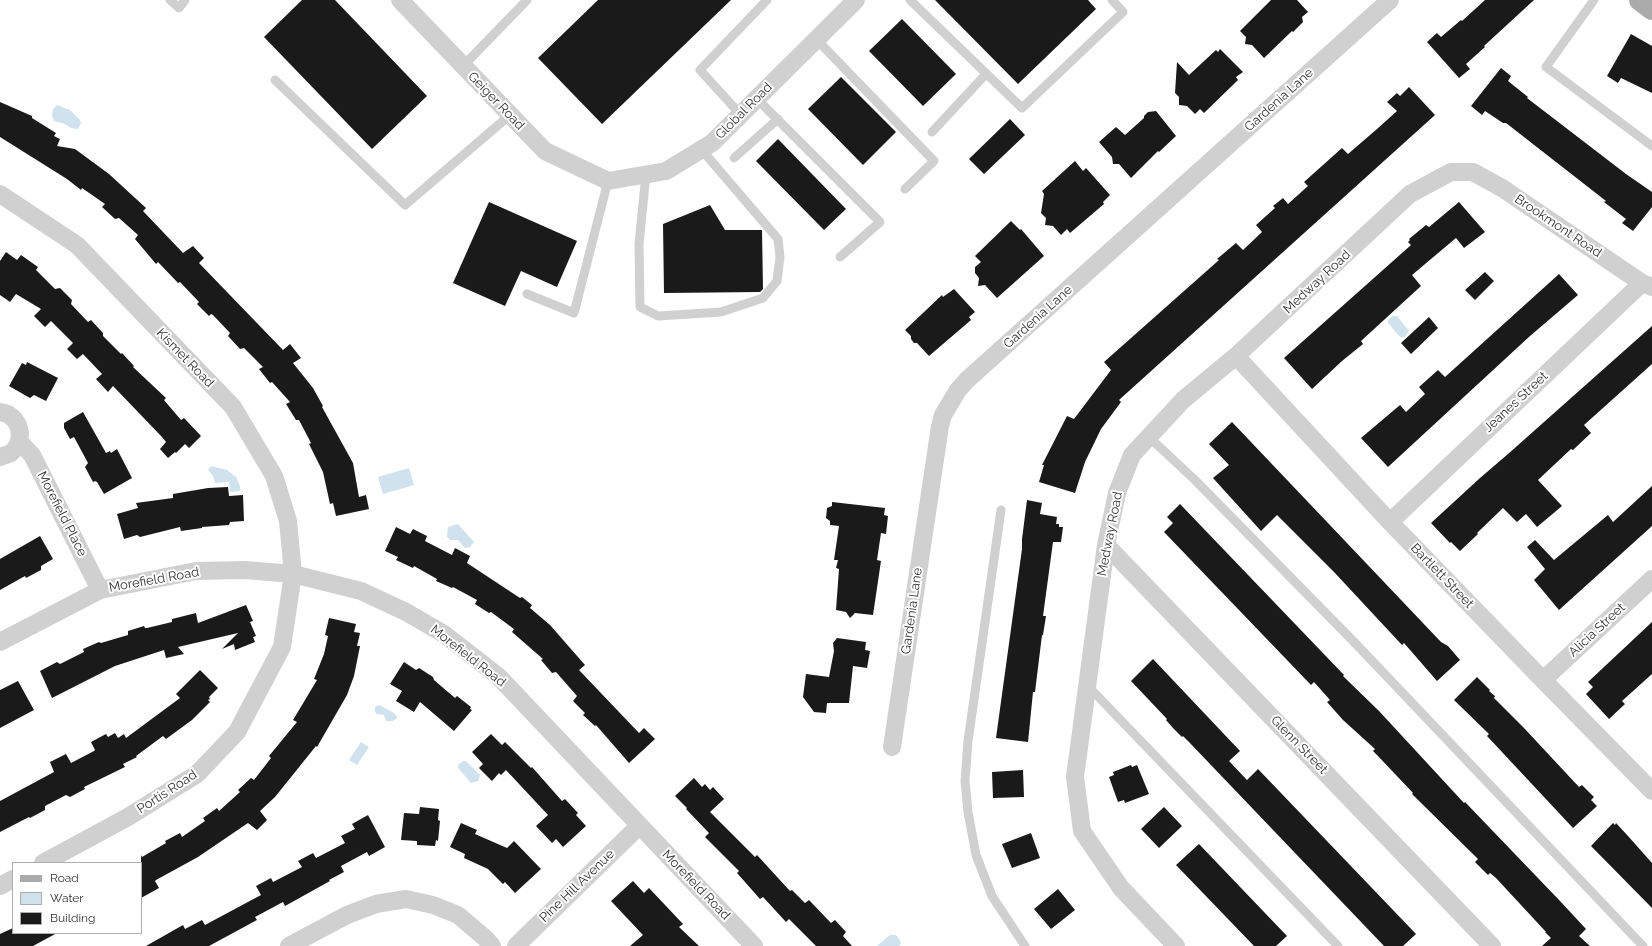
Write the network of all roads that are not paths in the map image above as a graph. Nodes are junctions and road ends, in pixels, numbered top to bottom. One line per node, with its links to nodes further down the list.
1 (170, 0): 2 (lane)
2 (185, 0)
3 (527, 0): 14 (lane)
4 (767, 0): 18 (lane)
5 (910, 0): 15 (lane)
6 (1112, 0): 15 (lane)
7 (1390, 0): 47 (street, Gardenia Lane)
8 (1594, 0): 22 (lane)
9 (1640, 0): 12 (main road)
10 (405, 2): 14 (street, Geiger Road)
11 (849, 2): 13 (street, Global Road)
12 (1652, 9)
13 (816, 39): 17 (street, Global Road); 28 (lane)
14 (463, 66): 19 (street, Geiger Road)
15 (986, 74): 21 (lane)
16 (275, 80): 19 (lane)
17 (756, 98): 18 (street, Global Road); 20 (lane)
18 (740, 114): 23 (street, Global Road)
19 (510, 115): 27 (street, Geiger Road)
20 (778, 119): 24 (lane); 30 (lane)
21 (932, 132)
22 (1652, 146)
23 (701, 149): 26 (street, Global Road); 26 (lane)
24 (734, 158)
25 (1461, 172): 31 (street, Brookmont Road); 33 (street, Medway Road)
26 (646, 174): 27 (street, Global Road)
27 (608, 181): 32 (lane)
28 (905, 190)
29 (0, 194): 41 (street, Kismet Road)
30 (840, 257)
31 (1647, 285): 39 (street, Jeanes Street)
32 (527, 294)
33 (1236, 356): 35 (street, Medway Road); 39 (street, Bartlett Street)
34 (0, 412): 36 (street)
35 (1149, 437): 40 (street, Medway Road); 61 (lane)
36 (19, 441): 37 (street); 43 (street, Morefield Place)
37 (0, 457)
38 (1001, 510): 57 (lane)
39 (1390, 522): 45 (street, Bartlett Street)
40 (1106, 545): 46 (street, Medway Road); 60 (street, Glenn Street)
41 (294, 574): 43 (street, Morefield Road); 49 (street, Morefield Road); 50 (street, Portis Road)
42 (1652, 579): 45 (street, Alicia Street)
43 (100, 590): 44 (street, Morefield Road)
44 (0, 642)
45 (1543, 680): 48 (street, Bartlett Street)
46 (1087, 684): 58 (street, Medway Road); 59 (lane)
47 (892, 748)
48 (1652, 791)
49 (638, 826): 55 (street, Pine Hill Avenue); 56 (street, Morefield Road)
50 (45, 862)
51 (12, 880): 52 (street)
52 (0, 886)
53 (289, 946): 54 (street)
54 (492, 946)
55 (516, 946)
56 (754, 946)
57 (1025, 946)
58 (1176, 946)
59 (1338, 946)
60 (1492, 946)
61 (1643, 946)

